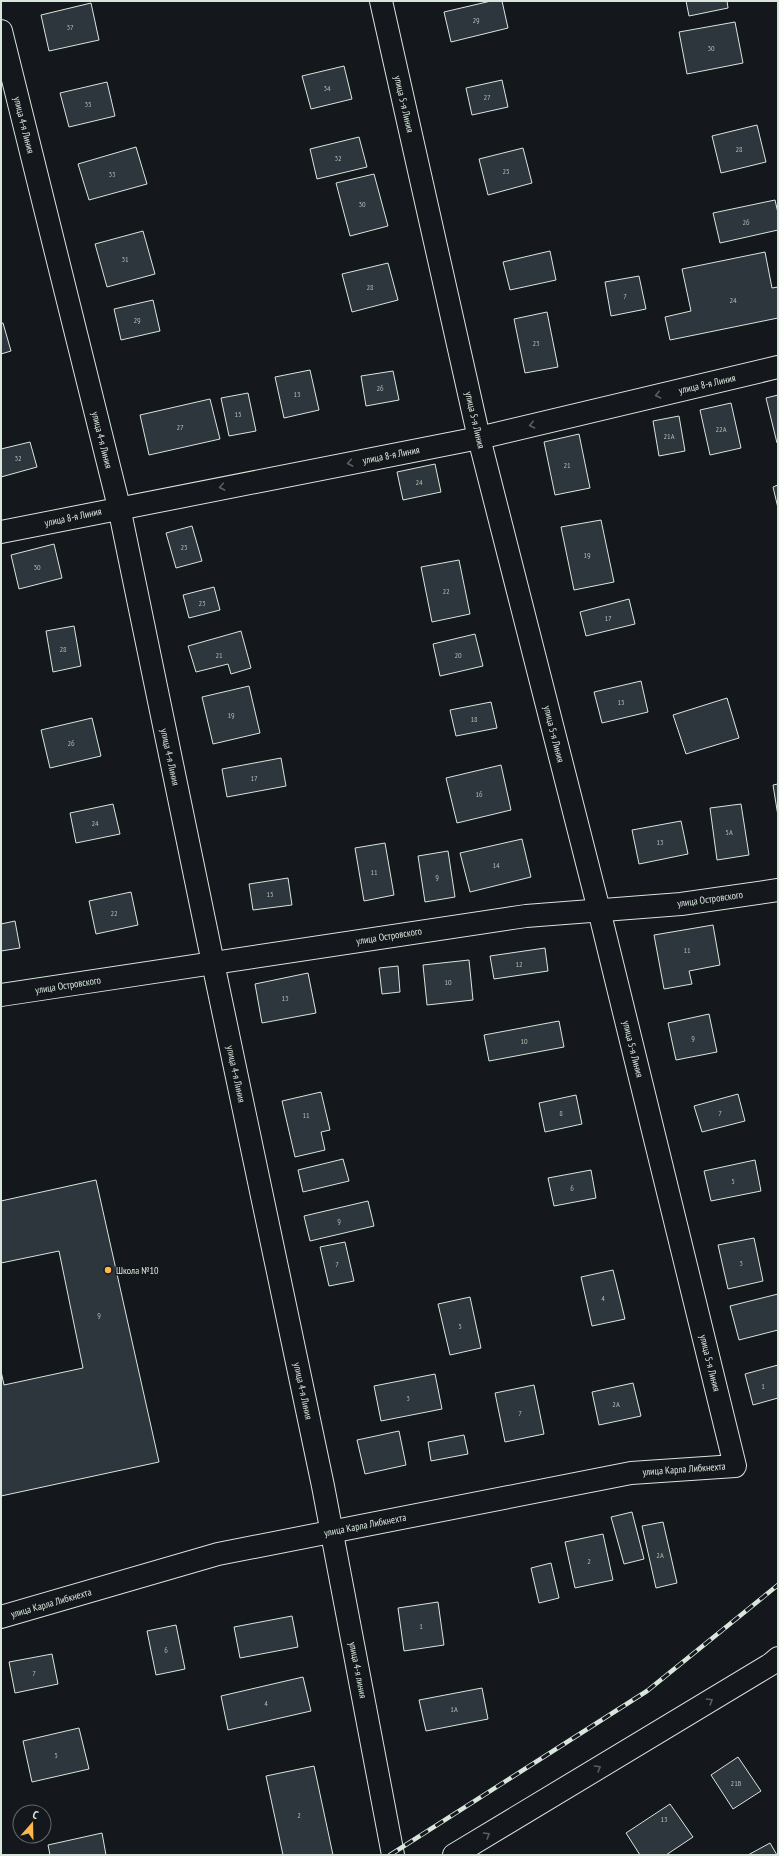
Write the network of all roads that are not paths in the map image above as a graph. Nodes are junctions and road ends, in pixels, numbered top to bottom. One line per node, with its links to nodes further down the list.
1 (381, 1): 4 (street, улица 5-я Линия)
2 (1, 31): 5 (street, улица 4-я Линия)
3 (778, 367): 4 (street, улица 8-я Линия, one-way to 4)
4 (478, 438): 5 (street, улица 8-я Линия, one-way to 5); 8 (street, улица 5-я Линия)
5 (119, 507): 6 (street, улица 8-я Линия); 9 (street, улица 4-я Линия)
6 (1, 532)
7 (778, 890): 8 (street, улица Островского)
8 (599, 910): 9 (street, улица Островского); 11 (street, улица 5-я Линия)
9 (213, 963): 10 (street, улица Островского); 12 (street, улица 4-я Линия)
10 (1, 995)
11 (736, 1466): 13 (street, улица Карла Либкнехта)
12 (323, 1486): 13 (street, улица 4-я линия)
13 (332, 1531): 14 (street, улица Карла Либкнехта); 16 (street, улица 4-я линия)
14 (1, 1617)
15 (776, 1664): 17 (street, one-way to 15)
16 (393, 1855)
17 (454, 1855)

